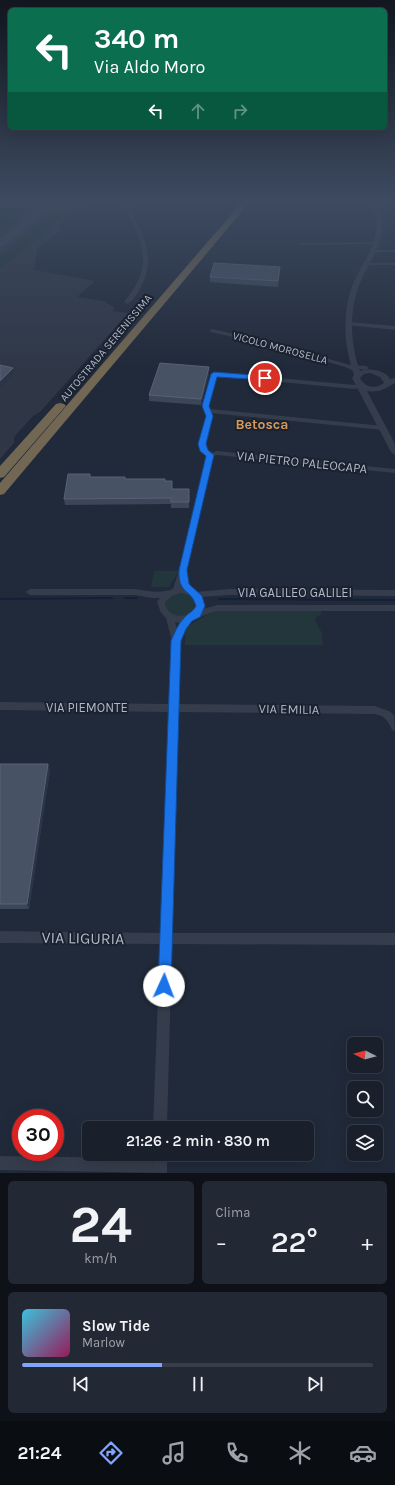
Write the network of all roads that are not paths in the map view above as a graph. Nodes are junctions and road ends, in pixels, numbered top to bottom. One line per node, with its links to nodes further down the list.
1 (146, 257): 7 (street)
2 (189, 257): 22 (highway, AUTOSTRADA SERENISSIMA)
3 (199, 257): 23 (highway, AUTOSTRADA SERENISSIMA)
4 (370, 257): 5 (street)
5 (366, 264): 6 (street); 8 (street)
6 (395, 264)
7 (127, 302)
8 (349, 324): 9 (street); 11 (street)
9 (395, 328)
10 (212, 331): 11 (street, VICOLO MOROSELLA)
11 (353, 366): 12 (street); 12 (street); 14 (street)
12 (379, 373): 13 (street)
13 (392, 380): 15 (street)
14 (361, 386): 15 (street); 16 (street); 17 (street)
15 (375, 389): 16 (street)
16 (368, 400): 18 (street)
17 (207, 411): 18 (street); 20 (street)
18 (383, 428): 19 (street)
19 (395, 452)
20 (210, 455): 21 (street, VIA PIETRO PALEOCAPA); 24 (street)
21 (395, 471)
22 (0, 474)
23 (0, 491)
24 (183, 570): 26 (street); 27 (street)
25 (30, 592): 29 (street)
26 (172, 592): 27 (street); 29 (street); 30 (street)
27 (192, 593): 28 (street, VIA GALILEO GALILEI); 32 (street)
28 (395, 593)
29 (152, 595): 30 (street)
30 (161, 607): 33 (street)
31 (395, 608): 32 (street)
32 (192, 616): 33 (street); 34 (street)
33 (170, 618): 34 (street)
34 (176, 641): 36 (street)
35 (0, 706): 36 (street, VIA PIEMONTE)
36 (173, 708): 37 (street, VIA EMILIA); 39 (street)
37 (395, 727)
38 (0, 937): 39 (street, VIA LIGURIA)
39 (166, 939): 40 (street); 41 (street)
40 (395, 939)
41 (159, 1121)
42 (141, 1161): 45 (street)
43 (160, 1161): 46 (street)
44 (0, 1163): 45 (street)
45 (134, 1165): 46 (street)
46 (159, 1173)

